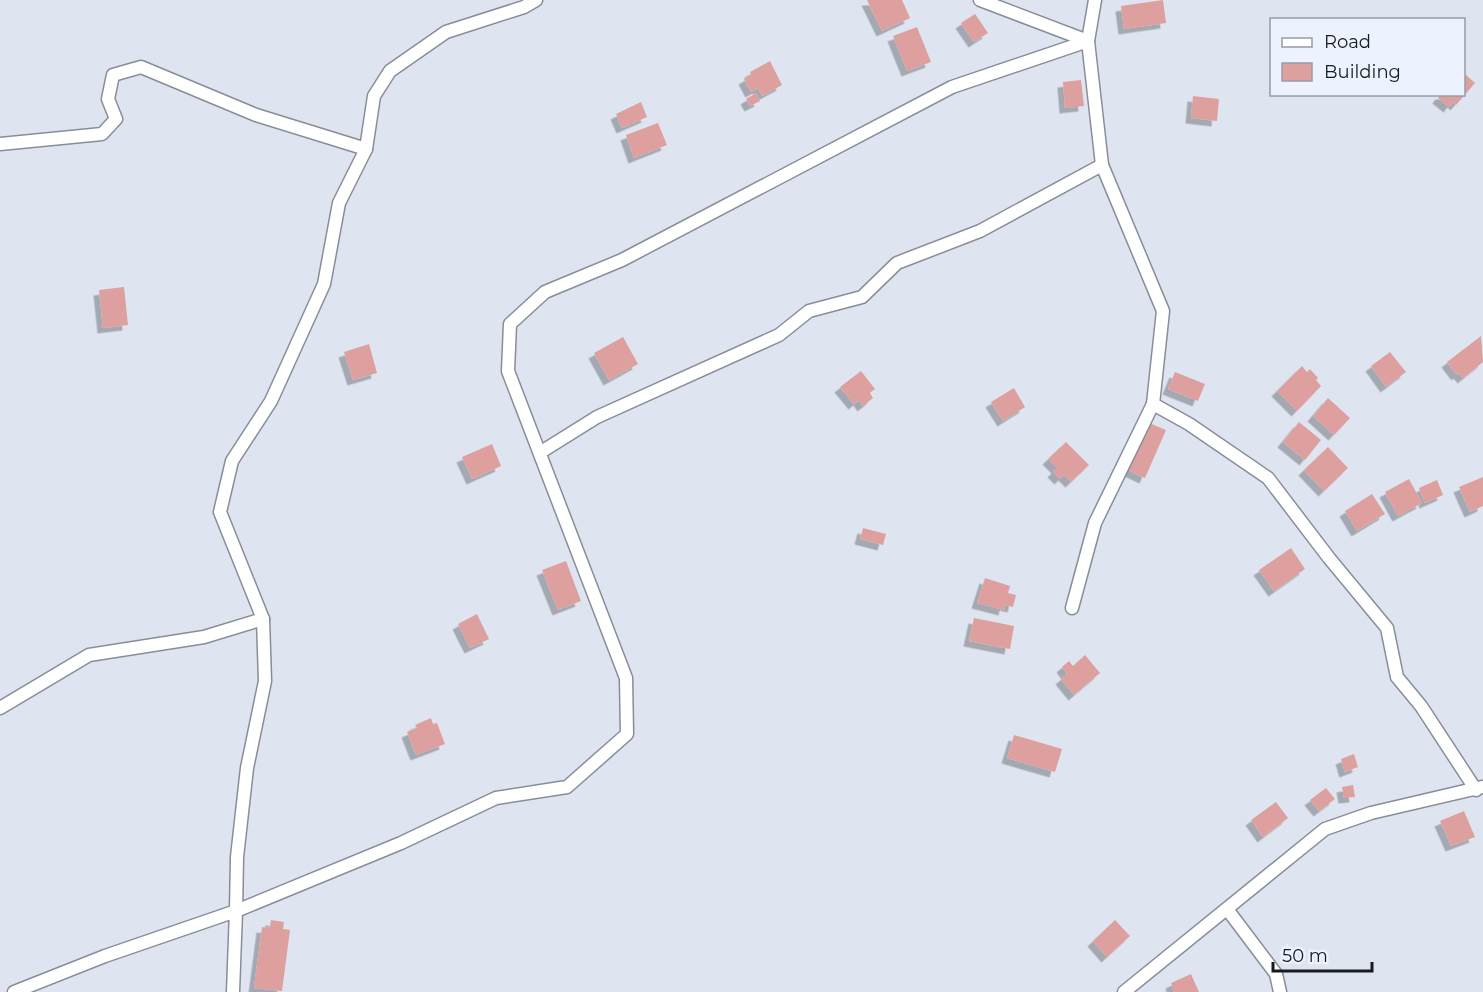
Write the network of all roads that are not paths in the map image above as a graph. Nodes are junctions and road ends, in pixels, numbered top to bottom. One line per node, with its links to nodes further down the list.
1 (536, 0): 6 (street)
2 (980, 0): 4 (street)
3 (1095, 0): 4 (street)
4 (1088, 41): 7 (street); 9 (street)
5 (0, 144): 6 (street)
6 (366, 149): 11 (street)
7 (1102, 165): 8 (street); 9 (street)
8 (1153, 404): 10 (street); 13 (street)
9 (541, 452): 15 (street)
10 (1072, 608)
11 (263, 619): 12 (street); 15 (street)
12 (0, 708)
13 (1480, 788): 14 (street)
14 (1227, 909): 16 (street); 19 (street)
15 (236, 911): 17 (street); 18 (street)
16 (1129, 991)
17 (14, 992)
18 (233, 992)
19 (1280, 992)

